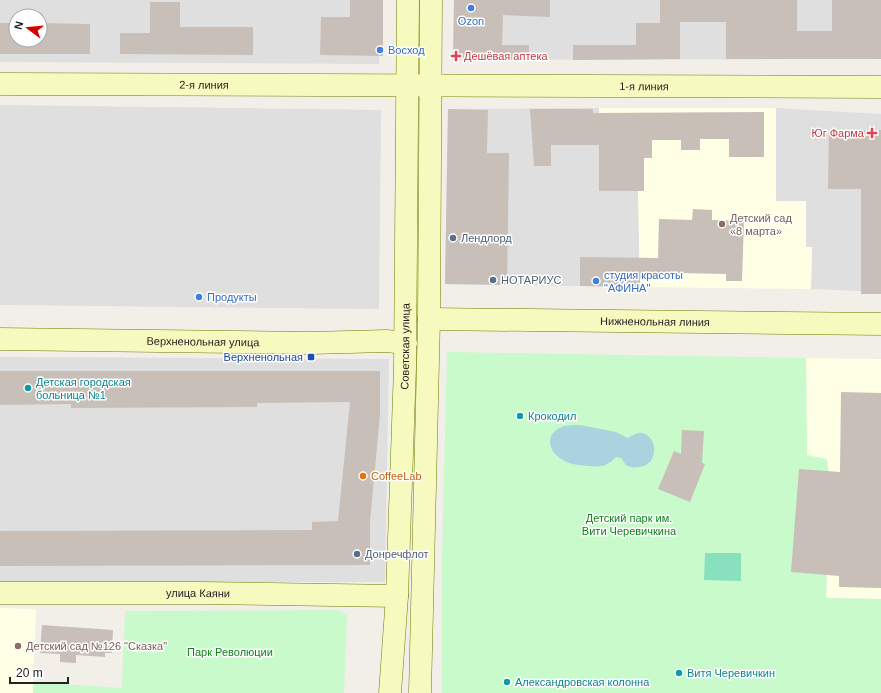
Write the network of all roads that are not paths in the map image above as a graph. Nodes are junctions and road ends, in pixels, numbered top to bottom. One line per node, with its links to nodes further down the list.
1 (408, 0): 4 (street, Советская улица)
2 (431, 0): 5 (street)
3 (0, 84): 4 (street, 2-я линия)
4 (408, 86): 5 (street, 1-я линия); 10 (street, Советская улица)
5 (431, 86): 6 (street, 1-я линия); 7 (street)
6 (881, 87)
7 (429, 319): 8 (street, Нижненольная линия); 10 (street); 14 (street)
8 (881, 324)
9 (0, 339): 10 (street, Верхненольная улица)
10 (406, 343): 12 (street, Советская улица)
11 (0, 593): 12 (street, улица Каяни)
12 (397, 596): 13 (street, Советская улица)
13 (390, 693)
14 (420, 693)

